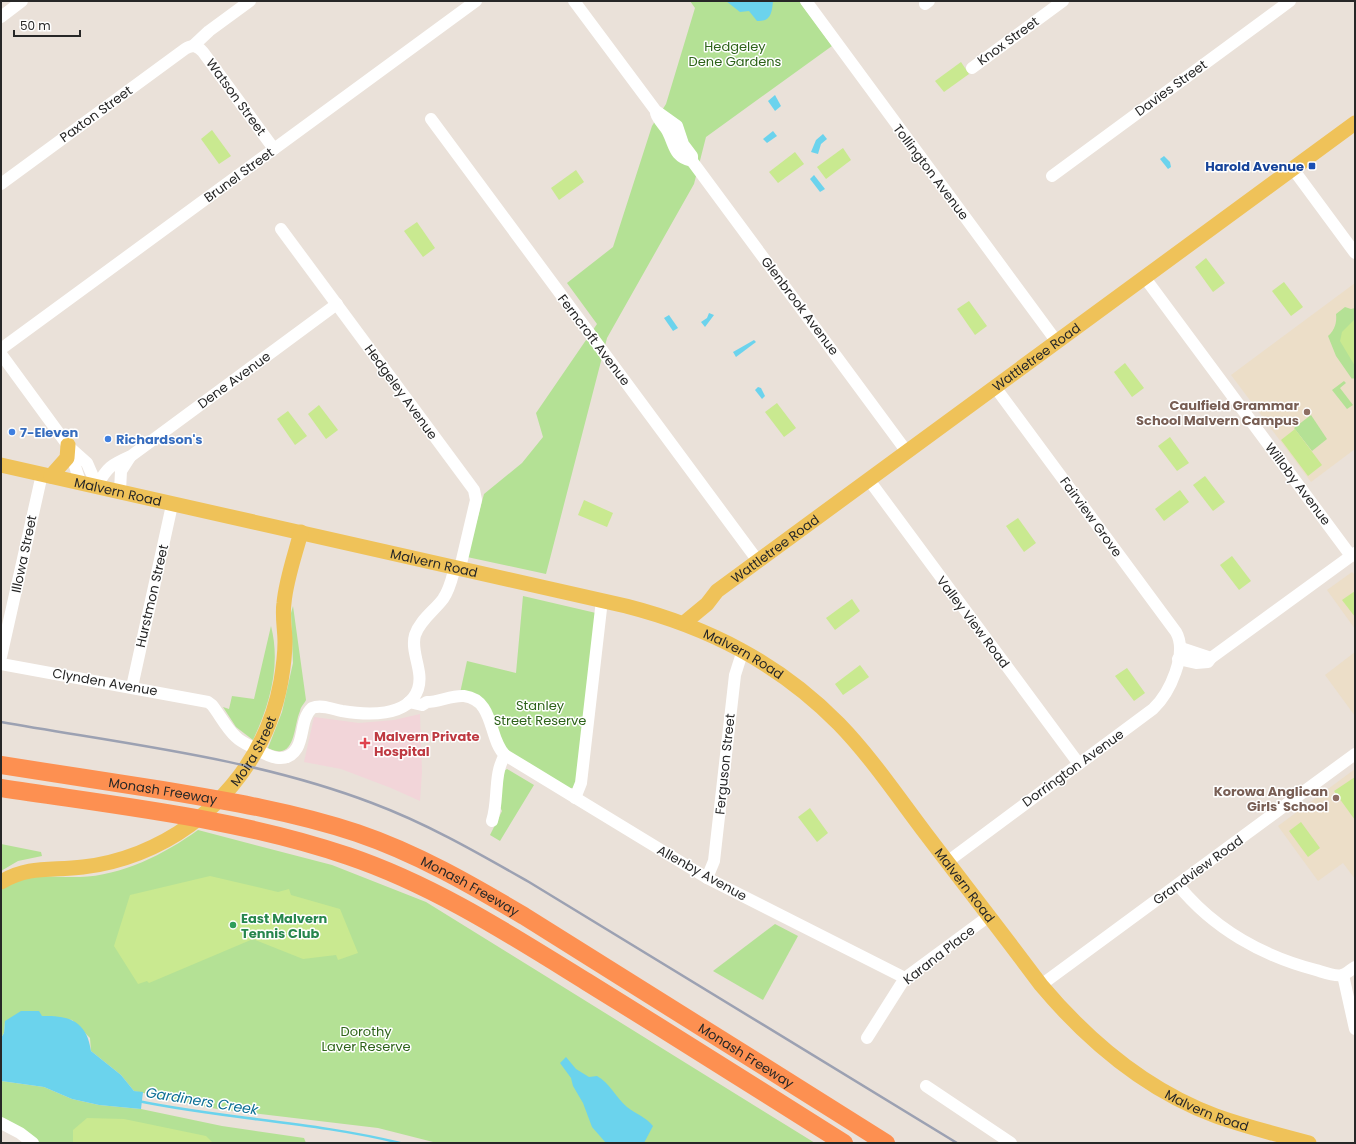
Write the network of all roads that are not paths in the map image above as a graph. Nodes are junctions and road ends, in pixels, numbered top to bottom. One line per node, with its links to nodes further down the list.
1 (22, 1): 8 (street)
2 (250, 1): 9 (street, Paxton Street)
3 (476, 1): 13 (street, Brunel Street)
4 (574, 1): 26 (street, Glenbrook Avenue)
5 (806, 1): 21 (street, Tollington Avenue)
6 (1063, 1): 10 (street, Knox Street)
7 (1290, 1): 15 (street, Davies Street)
8 (1, 17)
9 (196, 47): 13 (street, Watson Street); 16 (street, Paxton Street)
10 (972, 68)
11 (431, 119): 37 (street, Ferncroft Avenue)
12 (1355, 123): 14 (main road, Wattletree Road)
13 (274, 149): 22 (street, Brunel Street)
14 (1293, 169): 18 (street); 19 (main road, Wattletree Road)
15 (1052, 176)
16 (1, 184)
17 (281, 229): 20 (street, Hedgeley Avenue)
18 (1355, 253)
19 (1145, 278): 21 (main road, Wattletree Road); 36 (street, Willoby Avenue)
20 (337, 304): 27 (street, Dene Avenue); 38 (street, Hedgeley Avenue)
21 (1057, 342): 24 (main road, Wattletree Road)
22 (1, 349)
23 (1, 354): 25 (street)
24 (995, 387): 26 (main road, Wattletree Road); 42 (street, Fairview Grove)
25 (68, 446): 29 (main road); 31 (street); 32 (street)
26 (907, 452): 30 (main road, Wattletree Road)
27 (131, 456): 32 (street, Dene Avenue); 33 (street, Dene Avenue)
28 (1, 466): 29 (main road, Malvern Road)
29 (47, 475): 31 (main road, Malvern Road); 43 (street, Illowa Street)
30 (868, 480): 37 (main road, Wattletree Road); 51 (street, Valley View Road)
31 (80, 482): 32 (main road, Malvern Road)
32 (97, 486): 33 (main road, Malvern Road)
33 (120, 491): 34 (main road, Malvern Road)
34 (172, 505): 35 (main road, Malvern Road); 45 (street, Hurstmon Street)
35 (301, 532): 38 (main road, Malvern Road); 58 (main road, Moira Street)
36 (1353, 554): 42 (street)
37 (758, 561): 40 (main road, Wattletree Road)
38 (457, 568): 39 (main road, Malvern Road); 46 (street, Hedgeley Avenue)
39 (602, 600): 40 (main road, Malvern Road); 54 (street)
40 (678, 620): 41 (main road, Malvern Road)
41 (743, 650): 56 (main road, Malvern Road); 57 (street, Ferguson Street)
42 (1180, 653): 51 (street, Dorrington Avenue)
43 (1, 657)
44 (1, 664): 45 (street, Clynden Avenue)
45 (132, 687): 47 (street, Clynden Avenue)
46 (418, 689): 47 (street); 48 (street)
47 (410, 702): 48 (street, Allenby Avenue)
48 (427, 702): 50 (street, Allenby Avenue)
49 (1355, 754): 59 (street, Grandview Road)
50 (505, 755): 54 (street, Allenby Avenue); 55 (street)
51 (1079, 764): 56 (street, Dorrington Avenue)
52 (1, 765): 71 (highway, Monash Freeway)
53 (1, 788): 70 (highway, Monash Freeway)
54 (575, 798): 57 (street, Allenby Avenue)
55 (492, 821)
56 (947, 862): 60 (main road, Malvern Road)
57 (707, 878): 63 (street, Allenby Avenue)
58 (1, 882)
59 (1178, 885): 62 (street); 64 (street, Grandview Road)
60 (989, 916): 63 (street, Karana Place); 64 (main road, Malvern Road)
61 (1355, 967): 62 (street)
62 (1343, 975): 65 (street)
63 (905, 978): 66 (street, Karana Place)
64 (1041, 985): 73 (main road, Malvern Road)
65 (1355, 1029)
66 (867, 1038)
67 (926, 1086): 72 (street)
68 (1, 1123): 69 (street)
69 (33, 1143)
70 (844, 1143)
71 (886, 1143)
72 (1011, 1143)
73 (1309, 1143)

